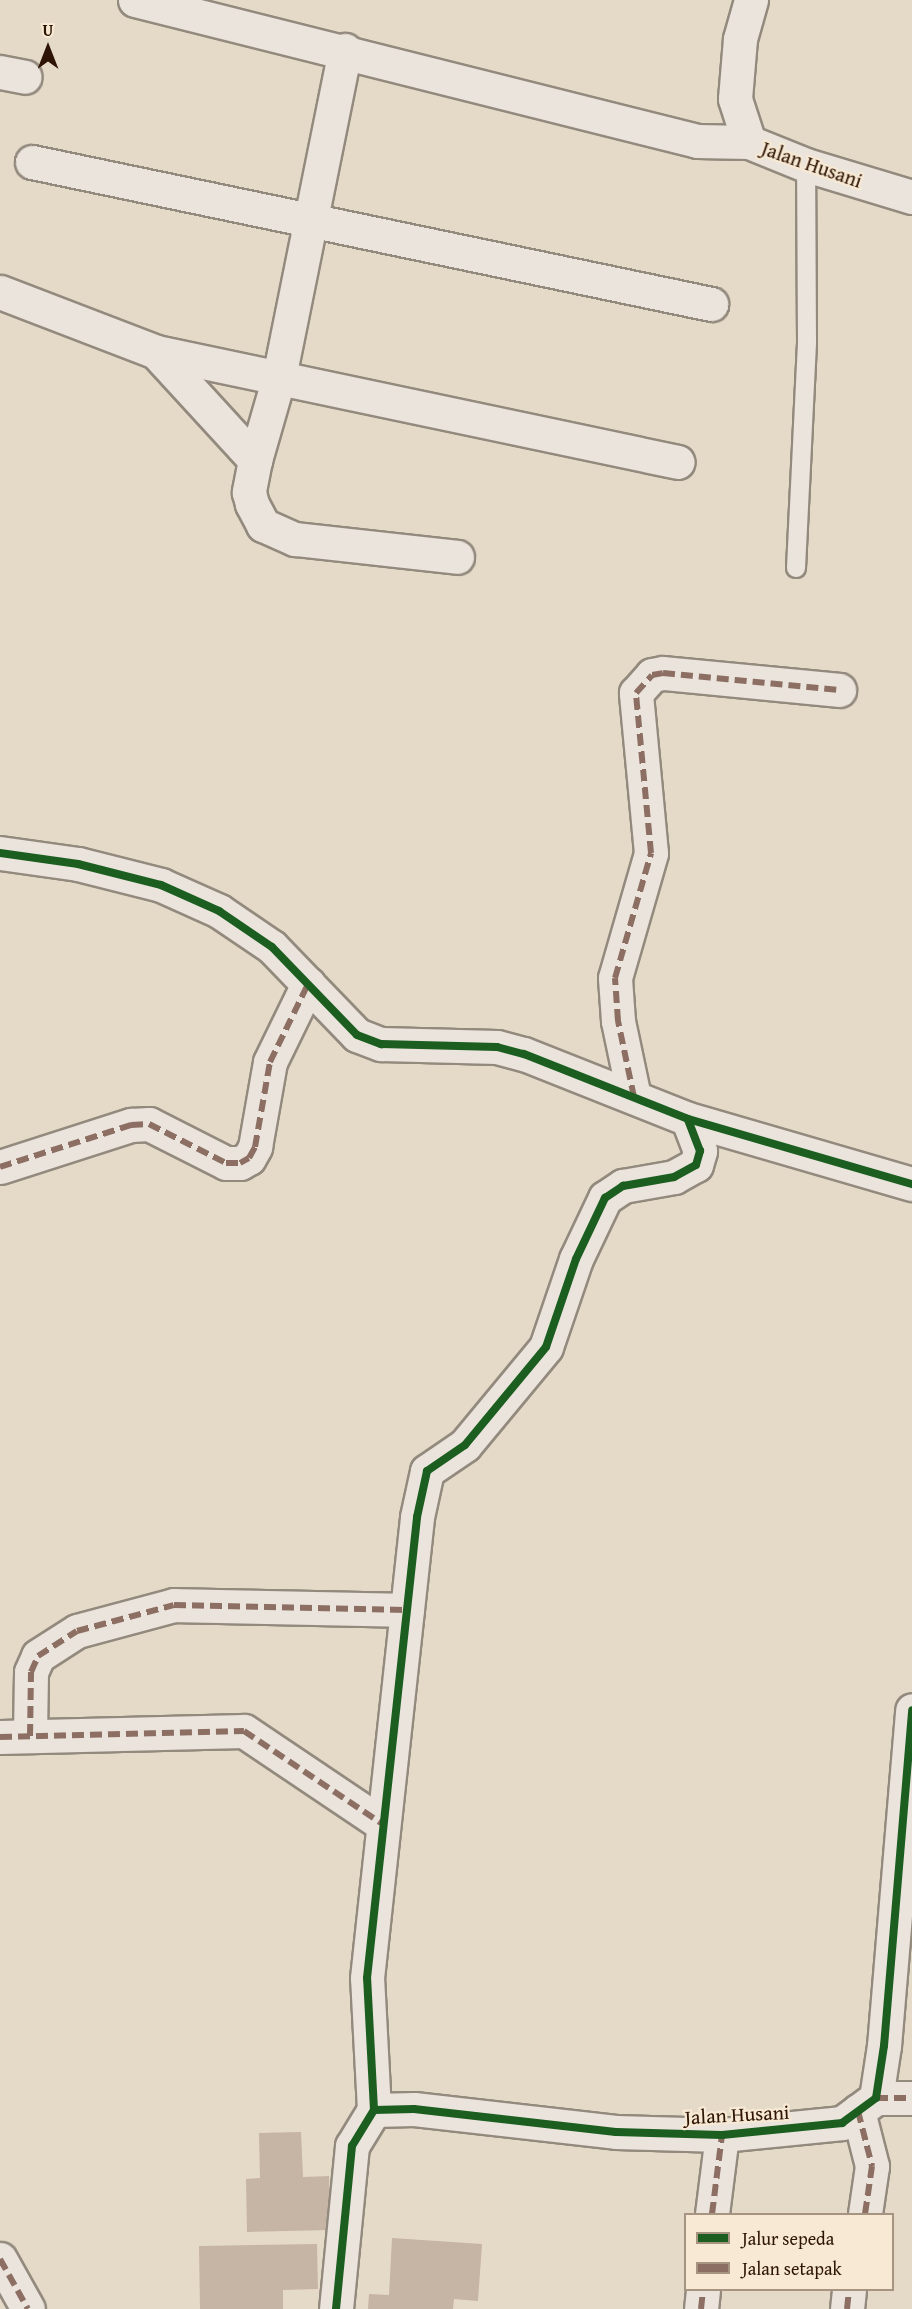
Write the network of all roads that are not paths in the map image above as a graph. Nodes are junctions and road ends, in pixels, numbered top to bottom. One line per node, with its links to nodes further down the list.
1 (135, 0): 3 (street)
2 (751, 0): 4 (street, Jalan Husani)
3 (345, 50): 4 (street); 8 (street)
4 (749, 142): 6 (street, Jalan Husani)
5 (32, 162): 8 (street)
6 (806, 165): 7 (street, Jalan Husani); 16 (lane)
7 (912, 197)
8 (309, 221): 10 (street); 12 (street)
9 (0, 292): 11 (street)
10 (711, 304)
11 (156, 352): 12 (street); 13 (street)
12 (279, 377): 13 (street); 14 (street)
13 (255, 460): 15 (street)
14 (678, 462)
15 (457, 557)
16 (796, 568)
17 (839, 690): 20 (street)
18 (0, 853): 19 (street)
19 (308, 984): 20 (street); 22 (street)
20 (634, 1097): 21 (street)
21 (688, 1119): 23 (street); 24 (street)
22 (0, 1167)
23 (912, 1184)
24 (406, 1610): 26 (street); 27 (street)
25 (912, 1710): 29 (street)
26 (15, 1736): 27 (street)
27 (381, 1823): 30 (street)
28 (912, 2098): 29 (street)
29 (867, 2104): 31 (street, Jalan Husani); 33 (street)
30 (374, 2110): 31 (street, Jalan Husani); 38 (street)
31 (722, 2135): 32 (street)
32 (712, 2213)
33 (865, 2213)
34 (0, 2259): 37 (street)
35 (703, 2291): 39 (street)
36 (849, 2291): 40 (street)
37 (28, 2309)
38 (336, 2309)
39 (701, 2309)
40 (847, 2309)

